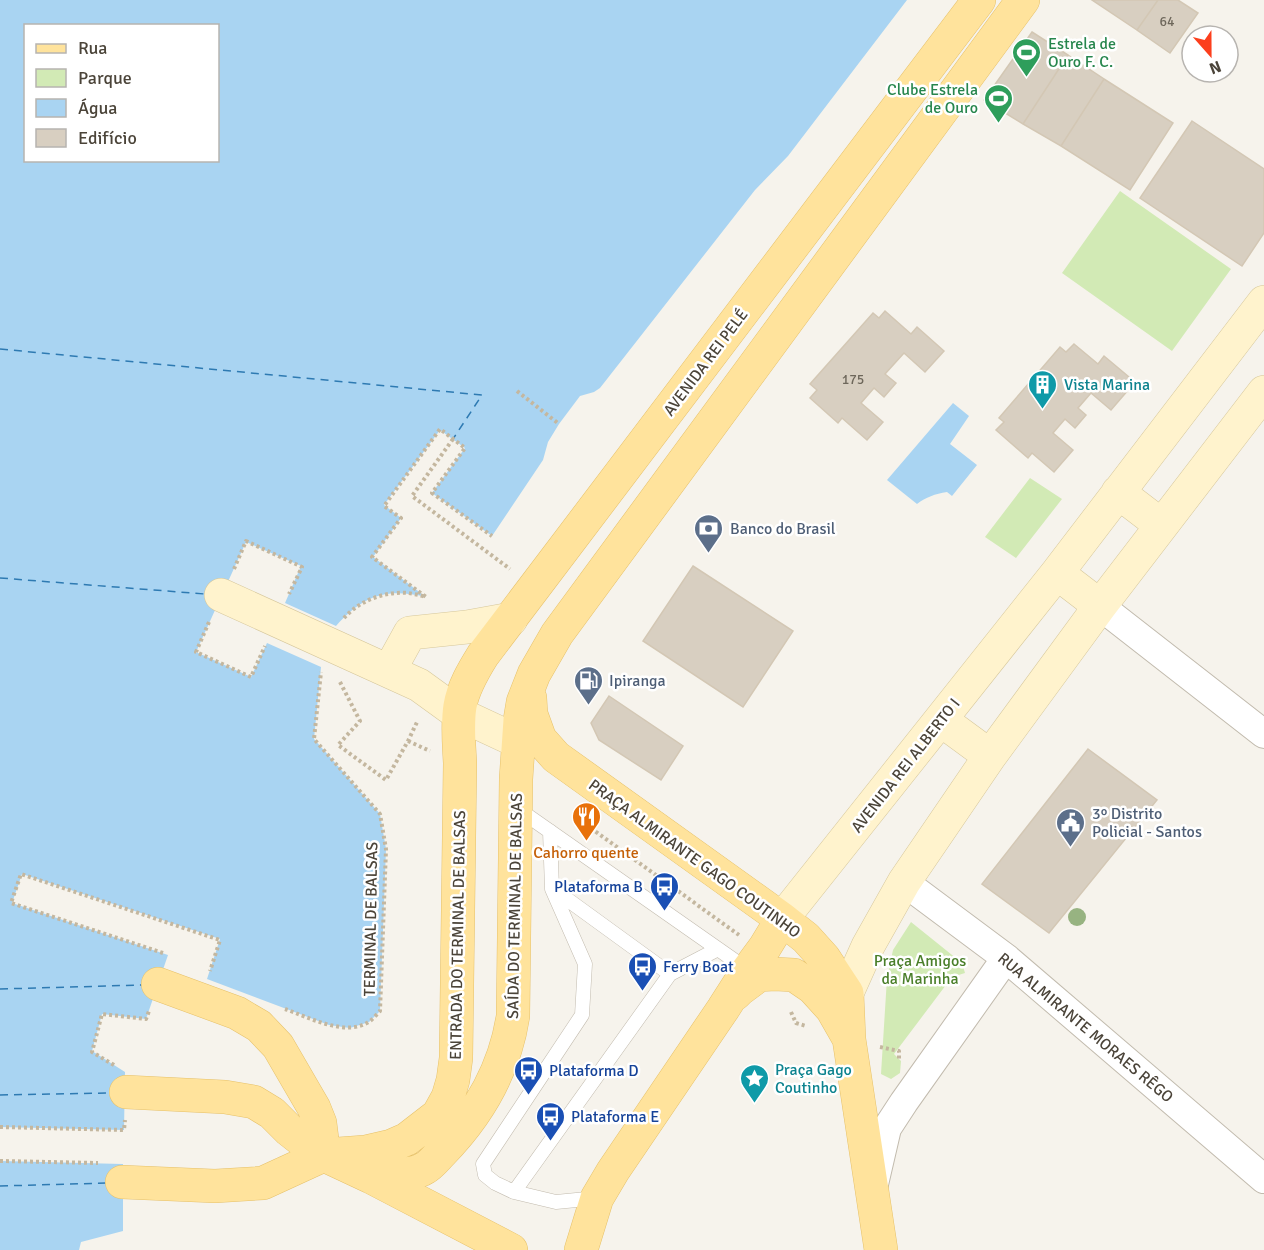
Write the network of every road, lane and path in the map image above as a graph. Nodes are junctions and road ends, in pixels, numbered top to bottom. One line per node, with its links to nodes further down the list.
1 (979, 0): 17 (main road, AVENIDA REI PELÉ)
2 (1023, 0): 21 (main road)
3 (1264, 302): 8 (main road, AVENIDA REI ALBERTO I)
4 (517, 391): 6 (path)
5 (1264, 392): 9 (main road)
6 (559, 424)
7 (453, 439): 10 (path); 11 (path); 16 (path)
8 (1118, 492): 9 (main road); 12 (main road, AVENIDA REI ALBERTO I)
9 (1161, 525): 15 (main road)
10 (492, 537)
11 (510, 569)
12 (1057, 573): 15 (main road); 22 (main road, AVENIDA REI ALBERTO I)
13 (221, 595): 14 (path); 18 (path); 19 (main road)
14 (285, 603)
15 (1100, 606): 24 (street); 27 (main road)
16 (343, 618)
17 (511, 619): 20 (main road); 23 (main road, AVENIDA REI PELÉ)
18 (267, 643)
19 (334, 665): 20 (main road); 25 (path); 41 (path, TERMINAL DE BALSAS)
20 (389, 671): 23 (main road)
21 (529, 687): 26 (main road); 33 (main road, PRAÇA ALMIRANTE GAGO COUTINHO)
22 (941, 720): 27 (main road); 33 (main road, AVENIDA REI ALBERTO I)
23 (459, 724): 26 (main road); 46 (main road, ENTRADA DO TERMINAL DE BALSAS)
24 (1264, 734)
25 (408, 741)
26 (519, 742): 28 (main road, SAÍDA DO TERMINAL DE BALSAS)
27 (990, 756): 31 (main road)
28 (516, 808): 30 (lane); 48 (main road, SAÍDA DO TERMINAL DE BALSAS)
29 (581, 821): 36 (path)
30 (550, 831): 32 (lane); 34 (lane)
31 (904, 882): 35 (street, RUA ALMIRANTE MORAES RÊGO); 40 (main road)
32 (552, 889): 37 (lane); 51 (lane)
33 (782, 919): 36 (main road, AVENIDA REI ALBERTO I); 40 (main road, PRAÇA ALMIRANTE GAGO COUTINHO)
34 (717, 949): 36 (lane); 37 (lane)
35 (1006, 958): 49 (street, RUA ALMIRANTE MORAES RÊGO); 52 (street)
36 (754, 961): 42 (main road, AVENIDA REI ALBERTO I)
37 (670, 974): 51 (lane)
38 (207, 979): 39 (path)
39 (158, 984): 44 (path); 46 (main road)
40 (847, 993): 43 (main road)
41 (285, 1009)
42 (723, 1009): 43 (main road); 53 (main road, AVENIDA REI ALBERTO I)
43 (849, 1039): 52 (main road)
44 (126, 1092): 45 (path); 46 (main road, SAÍDA DO TERMINAL DE BALSAS)
45 (0, 1127)
46 (324, 1155): 48 (main road, SAÍDA DO TERMINAL DE BALSAS); 50 (main road)
47 (0, 1161): 50 (path)
48 (371, 1177): 54 (main road, SAÍDA DO TERMINAL DE BALSAS)
49 (1264, 1179)
50 (122, 1182)
51 (514, 1192): 53 (lane)
52 (872, 1193): 56 (main road)
53 (597, 1198): 55 (main road, AVENIDA REI ALBERTO I)
54 (511, 1250)
55 (581, 1250)
56 (881, 1250)

